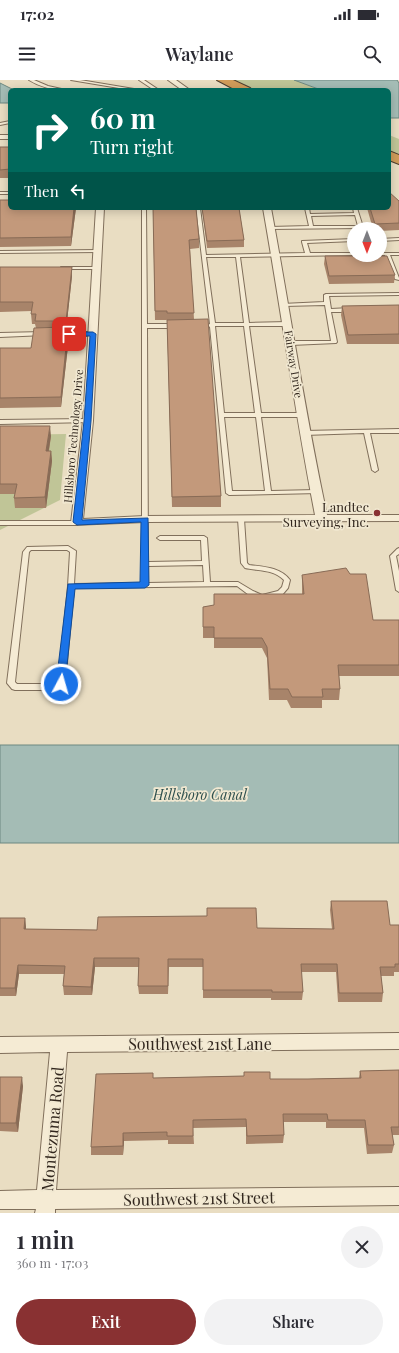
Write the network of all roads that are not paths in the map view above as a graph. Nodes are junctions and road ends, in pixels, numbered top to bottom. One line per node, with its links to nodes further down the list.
1 (31, 80): 6 (lane)
2 (72, 80): 7 (lane)
3 (141, 80): 8 (lane)
4 (171, 80): 9 (street)
5 (224, 80): 10 (highway)
6 (53, 88)
7 (125, 88)
8 (154, 88)
9 (185, 88)
10 (242, 88)
11 (100, 210): 24 (street, Hillsboro Technology Drive)
12 (144, 210): 46 (lane)
13 (198, 210): 30 (lane)
14 (267, 210): 20 (street, Fairway Drive)
15 (307, 210): 18 (lane)
16 (356, 210): 17 (lane)
17 (357, 214): 18 (lane); 19 (lane)
18 (308, 215): 19 (lane)
19 (311, 227): 20 (lane)
20 (270, 228): 32 (street, Fairway Drive)
21 (399, 239): 23 (lane)
22 (347, 240): 29 (lane)
23 (387, 240)
24 (98, 251): 25 (lane); 34 (street, Hillsboro Technology Drive)
25 (0, 252)
26 (347, 254): 29 (lane)
27 (387, 254): 28 (lane); 35 (lane)
28 (399, 254)
29 (308, 255): 32 (lane)
30 (204, 256): 31 (lane); 44 (lane)
31 (238, 256): 32 (lane); 45 (lane)
32 (276, 256): 38 (street, Fairway Drive)
33 (60, 268): 34 (lane)
34 (97, 268): 50 (street, Hillsboro Technology Drive)
35 (399, 279)
36 (399, 294): 37 (lane)
37 (327, 303): 38 (lane); 40 (lane)
38 (284, 305): 41 (street, Fairway Drive)
39 (360, 310): 40 (lane)
40 (328, 311): 51 (lane)
41 (288, 324): 45 (lane); 51 (street, Fairway Drive)
42 (183, 325): 46 (lane)
43 (205, 325): 44 (lane)
44 (213, 325): 45 (lane); 52 (lane)
45 (247, 325): 53 (lane)
46 (145, 326): 64 (lane)
47 (0, 334): 48 (lane)
48 (46, 334)
49 (54, 334): 50 (lane)
50 (93, 334): 55 (street, Hillsboro Technology Drive)
51 (291, 343): 54 (street, Fairway Drive)
52 (221, 415): 53 (lane); 62 (lane)
53 (258, 415): 54 (lane); 62 (lane)
54 (301, 415): 59 (street, Fairway Drive)
55 (88, 421): 56 (lane); 67 (street, Hillsboro Technology Drive)
56 (0, 422)
57 (399, 431): 58 (lane)
58 (367, 432): 59 (lane); 60 (lane)
59 (304, 433): 61 (street, Fairway Drive)
60 (375, 470)
61 (317, 492): 62 (lane); 66 (street, Fairway Drive)
62 (268, 493)
63 (399, 518): 66 (street)
64 (145, 519): 65 (street); 67 (street); 72 (lane)
65 (242, 519): 66 (street); 73 (lane)
66 (322, 519)
67 (77, 522): 68 (lane)
68 (0, 523)
69 (160, 538): 71 (lane)
70 (399, 550): 76 (lane)
71 (206, 563): 72 (lane); 73 (lane)
72 (145, 564): 74 (lane)
73 (207, 584): 74 (lane)
74 (145, 585): 75 (lane)
75 (71, 586): 75 (lane)
76 (399, 590)
77 (399, 1041): 79 (street, Southwest 21st Lane)
78 (0, 1044): 79 (street, Southwest 21st Lane)
79 (59, 1044): 82 (street, Montezuma Road)
80 (399, 1196): 82 (street, Southwest 21st Street)
81 (0, 1200): 82 (street, Southwest 21st Street)
82 (46, 1206)

